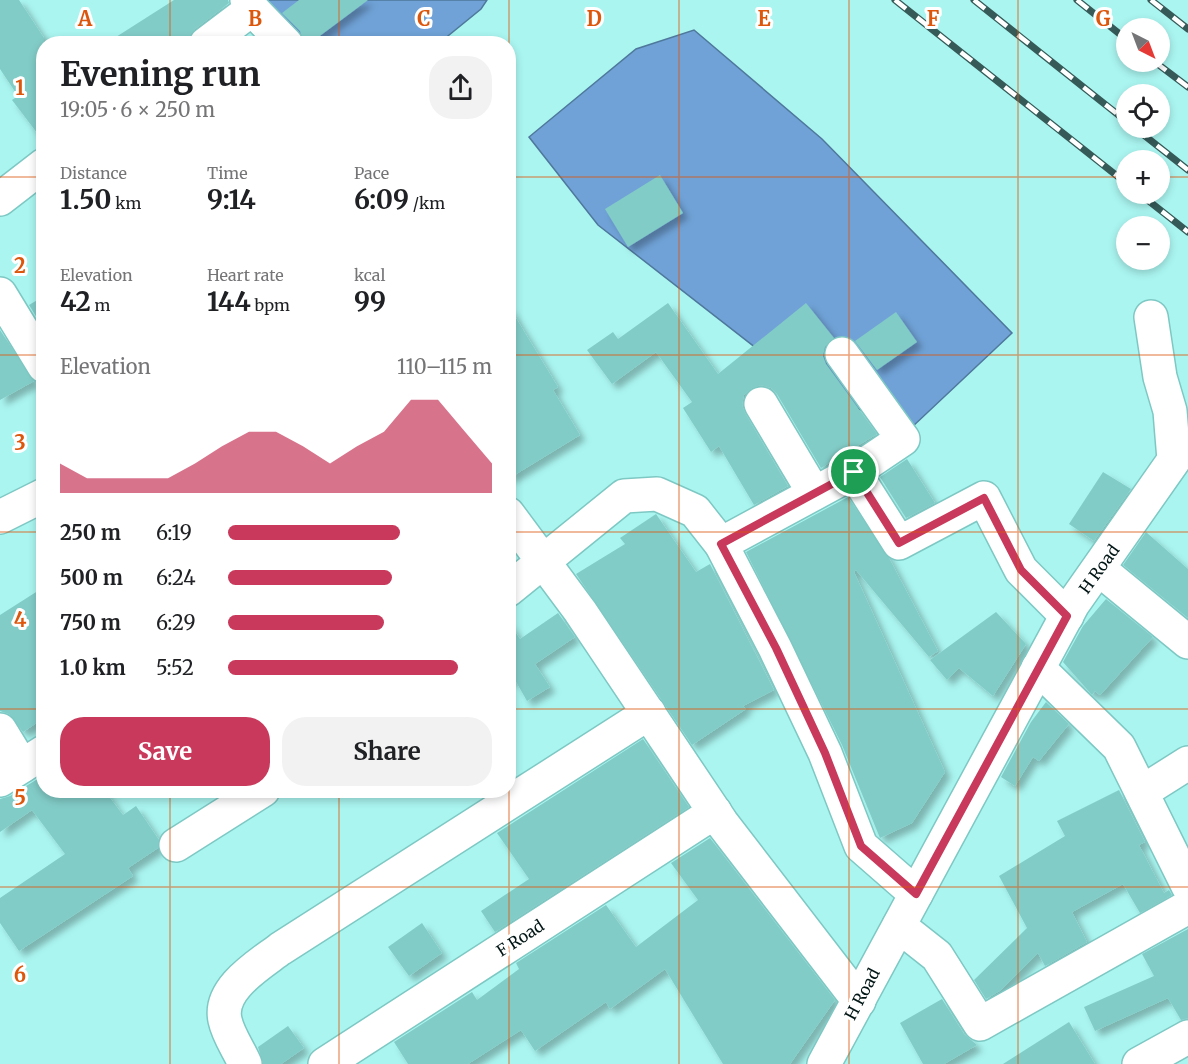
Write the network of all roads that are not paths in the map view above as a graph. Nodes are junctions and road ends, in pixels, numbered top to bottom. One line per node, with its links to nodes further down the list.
1 (249, 4): 2 (street); 3 (street)
2 (215, 36)
3 (279, 36)
4 (36, 171): 5 (street)
5 (0, 199)
6 (0, 294): 8 (street)
7 (1151, 317): 11 (street, H Road)
8 (36, 353)
9 (842, 354): 12 (street)
10 (761, 405): 13 (street)
11 (1181, 466): 19 (street, H Road)
12 (854, 472): 13 (street); 21 (street)
13 (814, 493): 17 (street)
14 (36, 499): 15 (street)
15 (0, 517)
16 (516, 524): 18 (street)
17 (721, 544): 18 (street); 33 (street)
18 (545, 560): 20 (street); 24 (street)
19 (1099, 569): 21 (street, H Road); 22 (street)
20 (516, 584)
21 (1067, 616): 23 (street, H Road)
22 (1188, 642)
23 (1038, 668): 28 (street); 33 (street, H Road)
24 (649, 713): 30 (street); 38 (street)
25 (0, 730): 27 (street)
26 (1188, 763): 28 (street)
27 (22, 766)
28 (1142, 792): 32 (street)
29 (250, 798): 31 (street)
30 (715, 812): 36 (street); 39 (street, F Road)
31 (176, 845)
32 (1188, 886)
33 (916, 894): 35 (street, H Road)
34 (1188, 907): 35 (street)
35 (899, 926): 36 (street, H Road)
36 (859, 1001): 40 (street, H Road)
37 (1188, 1038): 41 (street)
38 (245, 1064)
39 (325, 1064)
40 (824, 1064)
41 (1139, 1064)

